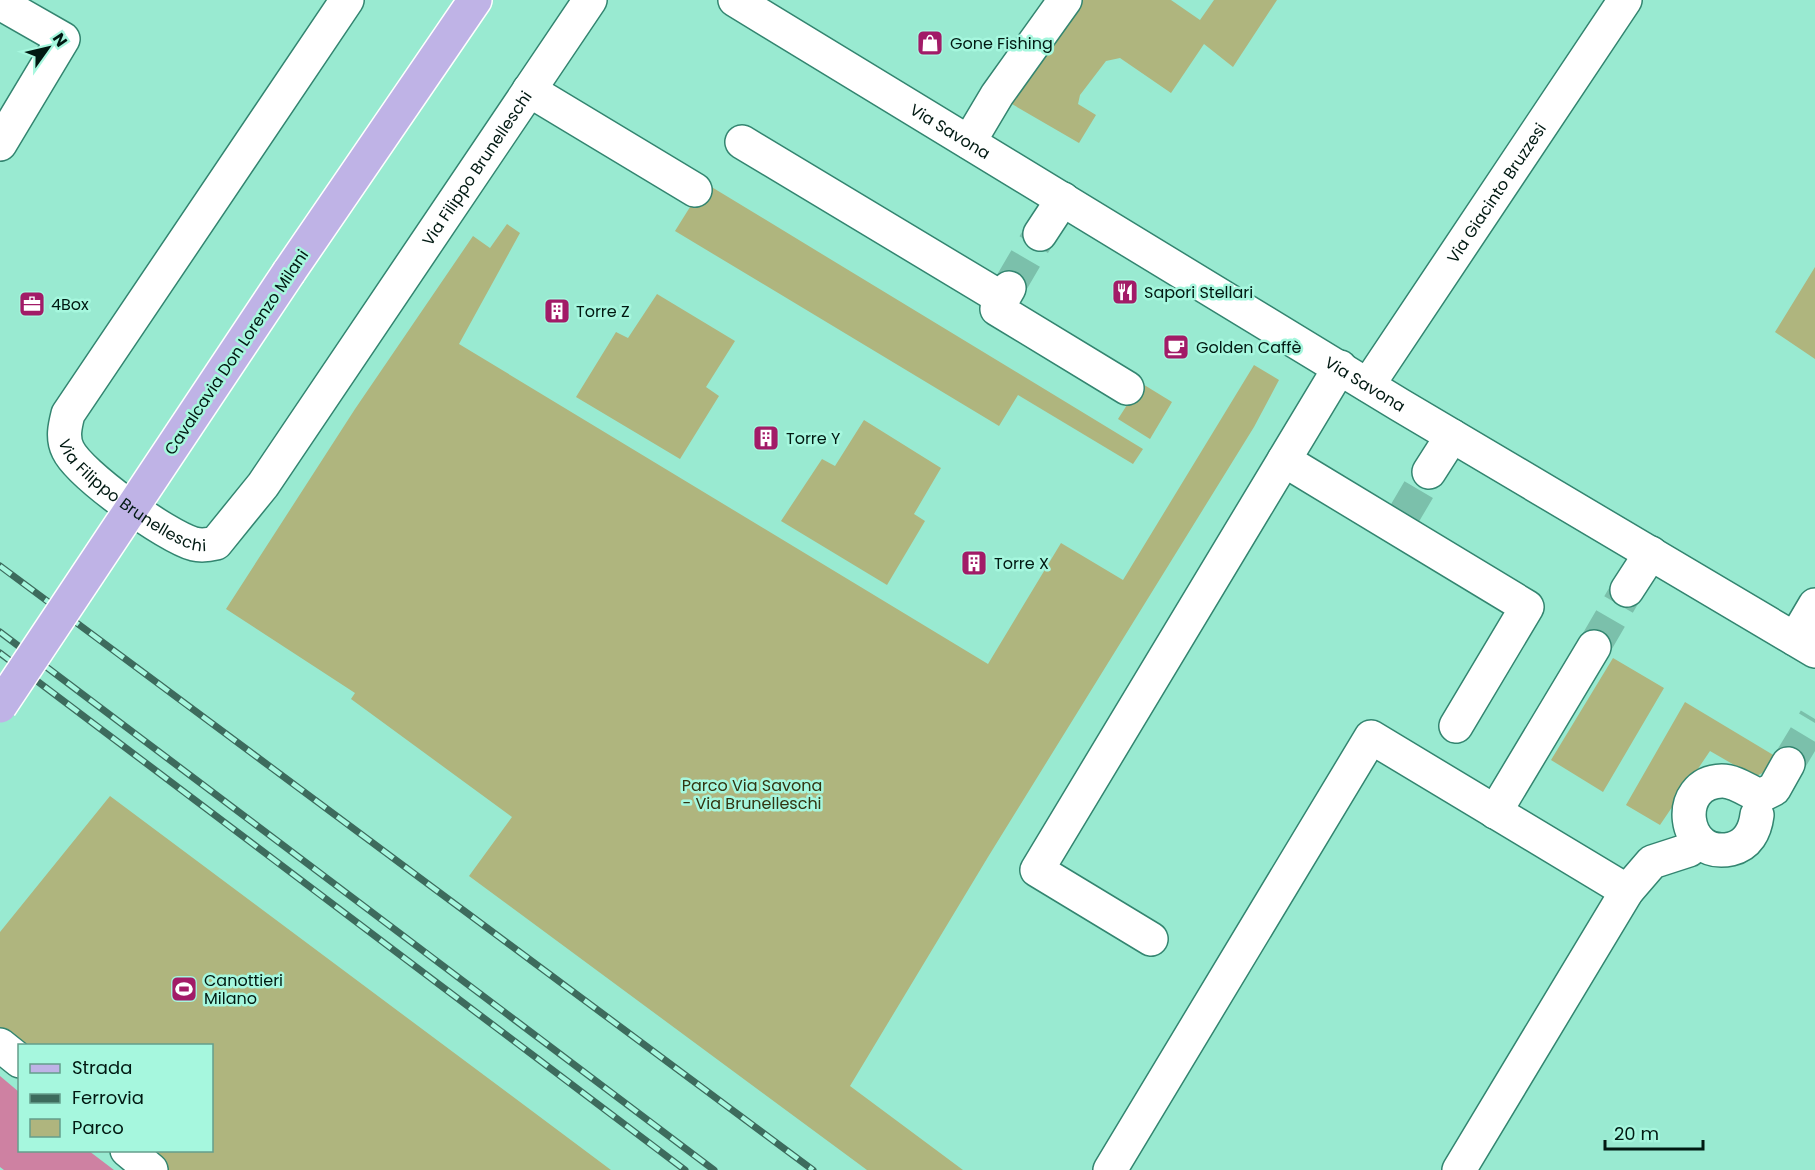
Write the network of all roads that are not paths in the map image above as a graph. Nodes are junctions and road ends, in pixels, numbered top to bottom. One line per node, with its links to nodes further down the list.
1 (347, 0): 8 (street, Via Filippo Brunelleschi)
2 (475, 0): 26 (main road, Cavalcavia Don Lorenzo Milani, bridge)
3 (590, 0): 8 (street, Via Filippo Brunelleschi)
4 (735, 0): 10 (street, Via Savona)
5 (1065, 0): 10 (street)
6 (1625, 0): 16 (street, Via Giacinto Bruzzesi)
7 (0, 3): 11 (street)
8 (529, 90): 12 (street)
9 (742, 142): 17 (street)
10 (969, 142): 13 (street, Via Savona)
11 (0, 144)
12 (695, 190)
13 (1063, 199): 14 (street); 15 (street, Via Savona)
14 (1040, 234)
15 (1340, 367): 16 (street, Via Savona); 19 (street)
16 (1368, 385): 18 (street, Via Savona)
17 (1127, 388)
18 (1452, 436): 20 (street); 21 (street, Via Savona)
19 (1284, 460): 27 (street); 33 (street)
20 (1429, 472)
21 (1651, 553): 22 (street); 24 (street, Via Savona)
22 (1627, 590)
23 (1815, 605): 24 (street)
24 (1805, 645)
25 (1594, 647): 29 (street)
26 (0, 706)
27 (1456, 726)
28 (1788, 764): 31 (street)
29 (1495, 812): 32 (street); 38 (street)
30 (1757, 815): 31 (street)
31 (1699, 841): 32 (street)
32 (1626, 891): 39 (street)
33 (1151, 939)
34 (0, 1045): 35 (street)
35 (18, 1059)
36 (129, 1152): 37 (street)
37 (151, 1170)
38 (1110, 1170)
39 (1459, 1170)

